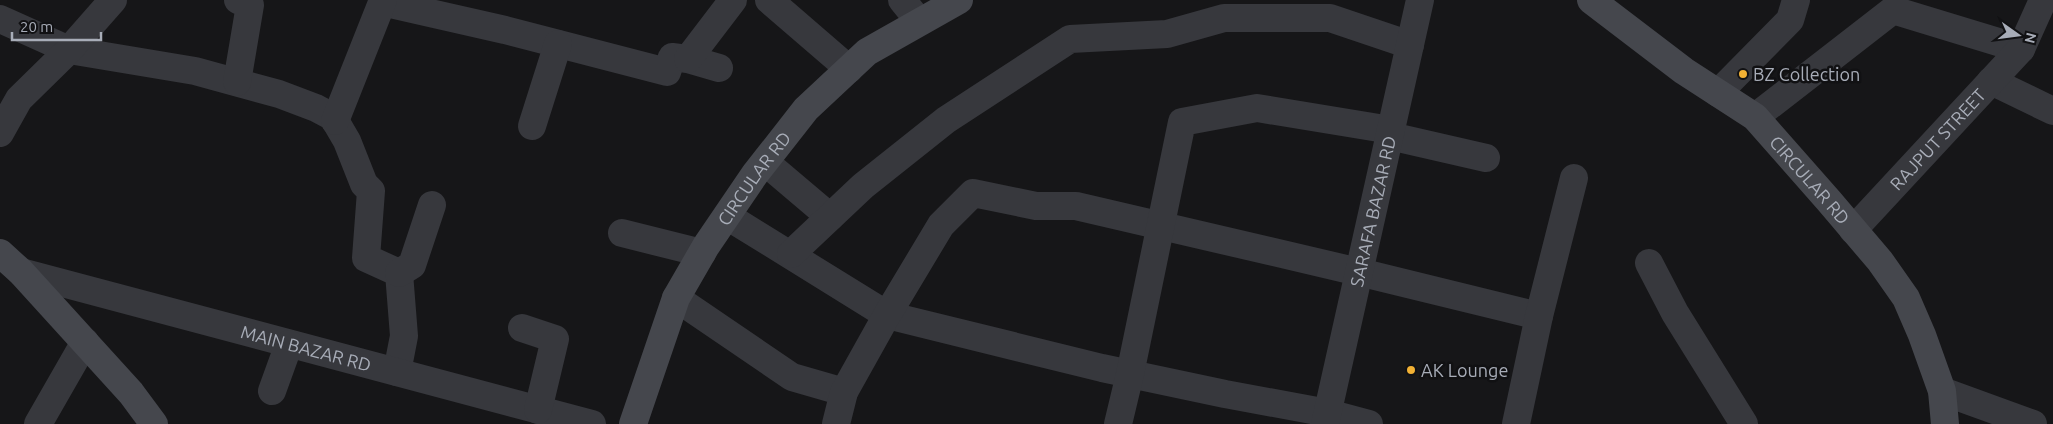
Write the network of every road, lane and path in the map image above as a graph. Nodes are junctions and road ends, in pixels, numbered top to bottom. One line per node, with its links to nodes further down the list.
1 (113, 0): 18 (street)
2 (238, 0): 23 (street)
3 (733, 0): 19 (street)
4 (769, 0): 21 (street)
5 (902, 0): 14 (street)
6 (959, 0): 14 (street, CIRCULAR RD)
7 (1420, 0): 16 (street, SARAFA BAZAR RD)
8 (1591, 0): 24 (street, CIRCULAR RD)
9 (1796, 0): 24 (street)
10 (2044, 0): 17 (street, RAJPUT STREET)
11 (382, 1): 15 (street); 27 (street)
12 (1224, 9): 16 (street); 36 (street)
13 (0, 19): 18 (street)
14 (919, 21): 21 (street, CIRCULAR RD)
15 (558, 44): 19 (street); 28 (street)
16 (1410, 45): 30 (street, SARAFA BAZAR RD)
17 (2021, 49): 22 (street, RAJPUT STREET); 26 (street)
18 (69, 50): 23 (street); 29 (street)
19 (688, 59): 20 (street)
20 (719, 68)
21 (848, 69): 32 (street, CIRCULAR RD)
22 (1991, 81): 25 (street); 38 (street, RAJPUT STREET)
23 (237, 82): 27 (street)
24 (1718, 93): 26 (street, CIRCULAR RD)
25 (2053, 111)
26 (1754, 117): 38 (street, CIRCULAR RD)
27 (335, 121): 46 (street)
28 (532, 126)
29 (0, 133)
30 (1391, 133): 31 (street); 37 (street); 45 (street, SARAFA BAZAR RD)
31 (1486, 158)
32 (765, 162): 35 (street, CIRCULAR RD); 36 (street)
33 (1574, 178): 49 (street)
34 (432, 205): 46 (street)
35 (727, 216): 41 (street, CIRCULAR RD); 42 (street)
36 (830, 217): 42 (street)
37 (1161, 225): 45 (street); 48 (street); 54 (street)
38 (1853, 230): 56 (street, CIRCULAR RD)
39 (622, 233): 41 (street)
40 (0, 253): 44 (street)
41 (702, 253): 47 (street, CIRCULAR RD)
42 (791, 254): 48 (street)
43 (1649, 263): 68 (street)
44 (21, 272): 51 (street); 52 (street, MAIN BAZAR RD)
45 (1359, 272): 49 (street); 59 (street, SARAFA BAZAR RD)
46 (399, 273): 53 (street)
47 (676, 298): 57 (street); 63 (street, CIRCULAR RD)
48 (887, 315): 54 (street); 57 (street)
49 (1539, 316): 67 (street)
50 (522, 328): 58 (street)
51 (85, 342): 60 (street); 61 (street)
52 (289, 344): 53 (street, MAIN BAZAR RD); 55 (street)
53 (398, 372): 58 (street, MAIN BAZAR RD)
54 (1130, 374): 59 (street); 65 (street)
55 (272, 391)
56 (1942, 391): 69 (street, CIRCULAR RD); 70 (street)
57 (844, 392): 64 (street)
58 (538, 410): 62 (street, MAIN BAZAR RD)
59 (1327, 418): 66 (street)
60 (38, 424)
61 (154, 424)
62 (592, 424)
63 (633, 424)
64 (836, 424)
65 (1118, 424)
66 (1369, 424)
67 (1516, 424)
68 (1744, 424)
69 (1945, 424)
70 (2033, 424)

